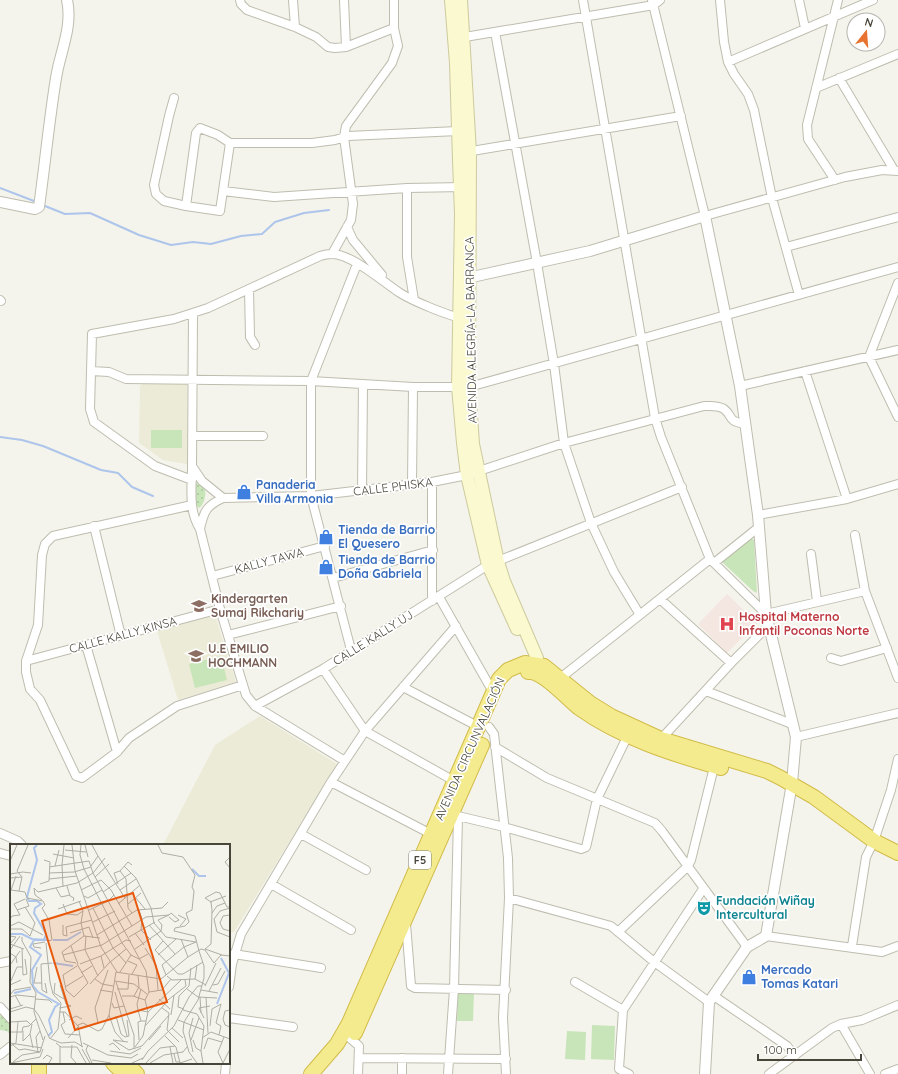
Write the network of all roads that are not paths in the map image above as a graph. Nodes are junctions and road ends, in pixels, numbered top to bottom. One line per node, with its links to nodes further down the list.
1 (67, 0): 41 (street)
2 (240, 0): 16 (street)
3 (293, 0): 16 (street)
4 (344, 0): 21 (street)
5 (394, 0): 17 (street)
6 (452, 0): 20 (main road, AVENIDA ALEGRÍA-LA BARRANCA)
7 (461, 0): 20 (main road, AVENIDA ALEGRÍA-LA BARRANCA)
8 (582, 0): 14 (street)
9 (720, 0): 23 (street)
10 (799, 0): 18 (street)
11 (838, 0): 15 (street)
12 (873, 0): 15 (street)
13 (655, 2): 14 (street); 27 (street)
14 (585, 16): 19 (street); 28 (street)
15 (834, 16): 18 (street); 25 (street)
16 (295, 27): 21 (street)
17 (394, 28): 21 (street); 30 (street)
18 (805, 28): 23 (street)
19 (495, 32): 20 (street); 32 (street)
20 (459, 38): 29 (main road, AVENIDA ALEGRÍA-LA BARRANCA); 33 (main road, AVENIDA ALEGRÍA-LA BARRANCA)
21 (346, 47)
22 (898, 54): 24 (street)
23 (728, 62): 40 (street)
24 (840, 78): 25 (street); 34 (street)
25 (816, 88): 35 (street)
26 (174, 98): 42 (street)
27 (680, 116): 28 (street); 43 (street)
28 (605, 129): 32 (street); 46 (street)
29 (458, 131): 30 (street); 33 (main road, AVENIDA ALEGRÍA-LA BARRANCA)
30 (344, 137): 31 (street); 39 (street)
31 (230, 142): 38 (street); 42 (street)
32 (515, 144): 33 (street); 49 (street)
33 (464, 152): 36 (main road, AVENIDA ALEGRÍA-LA BARRANCA)
34 (896, 171): 35 (street)
35 (835, 180): 40 (street)
36 (465, 187): 37 (street); 52 (main road, AVENIDA ALEGRÍA-LA BARRANCA)
37 (407, 188): 39 (street); 57 (street)
38 (223, 191): 39 (street); 42 (street)
39 (352, 192): 45 (street)
40 (772, 198): 43 (street); 47 (street)
41 (0, 202)
42 (186, 206)
43 (705, 216): 46 (street); 59 (street)
44 (898, 217): 47 (street)
45 (347, 227): 48 (street); 54 (street)
46 (623, 241): 49 (street); 61 (street)
47 (786, 247): 56 (street)
48 (332, 254): 50 (street); 55 (street)
49 (537, 263): 52 (street); 65 (street)
50 (357, 264): 54 (street); 69 (street)
51 (898, 267): 56 (street)
52 (464, 279): 60 (main road, AVENIDA ALEGRÍA-LA BARRANCA)
53 (898, 283): 64 (street)
54 (390, 285): 57 (street)
55 (249, 289): 58 (street); 62 (street)
56 (800, 295): 59 (street)
57 (414, 300): 60 (street)
58 (193, 313): 66 (street); 68 (street)
59 (725, 316): 61 (street); 72 (street)
60 (464, 318): 73 (main road, AVENIDA ALEGRÍA-LA BARRANCA)
61 (642, 339): 65 (street); 75 (street)
62 (255, 345)
63 (898, 350): 64 (street)
64 (869, 357): 67 (street); 74 (street)
65 (554, 364): 73 (street); 79 (street)
66 (91, 371): 68 (street); 82 (street)
67 (805, 371): 72 (street); 90 (street)
68 (193, 381): 69 (street); 77 (street)
69 (311, 381): 70 (street); 88 (street)
70 (363, 384): 71 (street); 87 (street)
71 (413, 386): 73 (street); 85 (street)
72 (740, 386): 76 (street)
73 (464, 387): 81 (main road, AVENIDA ALEGRÍA-LA BARRANCA)
74 (898, 416)
75 (655, 418): 76 (street, CALLE PHISKA); 79 (street, CALLE PHISKA); 86 (street)
76 (744, 424): 92 (street)
77 (192, 436): 78 (street); 80 (street)
78 (263, 436)
79 (564, 443): 81 (street, CALLE PHISKA); 93 (street)
80 (192, 466): 82 (street); 89 (street)
81 (472, 473): 83 (street, CALLE PHISKA); 102 (main road, AVENIDA ALEGRÍA-LA BARRANCA)
82 (192, 480): 91 (street)
83 (432, 482): 85 (street, CALLE PHISKA); 99 (street)
84 (898, 484): 90 (street)
85 (412, 485): 87 (street, CALLE PHISKA)
86 (682, 487): 93 (street, CALLE KALLY UJ); 101 (street)
87 (362, 491): 88 (street, CALLE PHISKA)
88 (311, 496): 89 (street, CALLE PHISKA); 98 (street)
89 (223, 498): 96 (street)
90 (847, 500): 92 (street)
91 (192, 505): 94 (street); 96 (street)
92 (758, 515): 95 (street)
93 (592, 523): 102 (street, CALLE KALLY UJ); 112 (street)
94 (94, 526): 116 (street); 121 (street)
95 (759, 527): 101 (street); 111 (street)
96 (200, 529): 103 (street)
97 (855, 535): 105 (street)
98 (325, 546): 103 (street, KALLY TAWA); 104 (street)
99 (433, 550): 104 (street); 106 (street)
100 (811, 554): 108 (street)
101 (712, 561): 107 (street); 111 (street)
102 (493, 564): 106 (street, CALLE KALLY UJ); 123 (main road, AVENIDA ALEGRÍA-LA BARRANCA)
103 (212, 576): 110 (street)
104 (333, 578): 109 (street)
105 (865, 591): 108 (street); 118 (street)
106 (435, 599): 114 (street); 119 (street, CALLE KALLY UJ)
107 (660, 599): 112 (street); 122 (street)
108 (817, 602): 111 (street)
109 (340, 606): 115 (street); 119 (street)
110 (220, 609): 115 (street); 116 (street, CALLE KALLY KINSA)
111 (766, 614): 113 (street)
112 (640, 615): 126 (street)
113 (769, 625): 122 (street); 133 (street)
114 (456, 626): 128 (street); 130 (street)
115 (228, 635): 127 (street)
116 (121, 636): 117 (street, CALLE KALLY KINSA)
117 (86, 645): 121 (street, CALLE KALLY KINSA); 140 (street)
118 (887, 648): 120 (street); 125 (street)
119 (351, 650): 124 (street, CALLE KALLY UJ)
120 (831, 658)
121 (26, 661): 140 (street)
122 (731, 663): 129 (street)
123 (535, 668): 126 (highway); 130 (highway, AVENIDA CIRCUNVALACIÓN / F5)
124 (323, 669): 131 (street, CALLE KALLY UJ); 135 (street)
125 (898, 678)
126 (556, 682): 136 (highway)
127 (243, 685): 131 (street); 140 (street)
128 (403, 686): 134 (street); 135 (street)
129 (706, 690): 133 (street); 138 (street)
130 (498, 694): 134 (highway, AVENIDA CIRCUNVALACIÓN / F5)
131 (255, 706): 142 (street)
132 (898, 713): 137 (street)
133 (792, 724): 137 (street)
134 (483, 726): 139 (street); 145 (highway, AVENIDA CIRCUNVALACIÓN / F5); 149 (highway, AVENIDA CIRCUNVALACIÓN / F5)
135 (365, 731): 142 (street); 145 (street)
136 (630, 731): 138 (highway); 143 (highway); 148 (street)
137 (796, 737): 146 (street)
138 (661, 739): 143 (highway)
139 (495, 747): 148 (street); 150 (street)
140 (117, 752)
141 (898, 759): 147 (street)
142 (345, 761): 144 (street)
143 (715, 761): 146 (highway); 160 (street)
144 (331, 782): 152 (street); 153 (street)
145 (456, 782): 153 (highway, AVENIDA CIRCUNVALACIÓN / F5)
146 (791, 788): 155 (highway); 168 (street)
147 (894, 791): 155 (street)
148 (598, 799): 150 (street); 160 (street)
149 (456, 815): 150 (street); 165 (highway, AVENIDA CIRCUNVALACIÓN / F5); 179 (street)
150 (504, 827): 164 (street)
151 (0, 833): 154 (street)
152 (301, 834): 161 (street); 162 (street)
153 (431, 834): 165 (highway, AVENIDA CIRCUNVALACIÓN / F5)
154 (21, 844)
155 (872, 844): 157 (highway); 159 (highway); 169 (street)
156 (0, 853): 158 (street)
157 (898, 853)
158 (10, 856)
159 (898, 863)
160 (688, 866): 163 (street); 167 (street)
161 (366, 870)
162 (271, 884): 166 (street); 172 (street)
163 (703, 889): 171 (street); 174 (street)
164 (509, 898): 167 (street); 180 (street)
165 (400, 924): 179 (street); 189 (highway, AVENIDA CIRCUNVALACIÓN / F5)
166 (351, 930)
167 (618, 932): 174 (street)
168 (766, 936): 169 (street); 171 (street)
169 (852, 946): 170 (street)
170 (898, 946)
171 (747, 947): 181 (street)
172 (234, 954): 176 (street); 177 (street)
173 (10, 961): 175 (street)
174 (653, 962): 181 (street); 184 (street)
175 (0, 963)
176 (230, 964)
177 (321, 968)
178 (575, 982): 184 (street)
179 (454, 989): 180 (street); 193 (street)
180 (506, 990): 196 (street)
181 (711, 999): 192 (street); 212 (street)
182 (898, 1005): 187 (street)
183 (0, 1007): 185 (street)
184 (623, 1010): 201 (street)
185 (9, 1014)
186 (230, 1019): 188 (street)
187 (841, 1024): 192 (street); 214 (street)
188 (293, 1026)
189 (348, 1036): 194 (street); 205 (highway, AVENIDA CIRCUNVALACIÓN / F5); 206 (highway, AVENIDA CIRCUNVALACIÓN / F5)
190 (10, 1047): 191 (street)
191 (0, 1055)
192 (795, 1056): 213 (street)
193 (448, 1057): 195 (street); 196 (street); 209 (street)
194 (359, 1058): 195 (street); 207 (street)
195 (402, 1058): 208 (street)
196 (506, 1059): 210 (street)
197 (114, 1064): 202 (highway)
198 (127, 1064): 203 (highway)
199 (226, 1064): 204 (street)
200 (898, 1069): 215 (street)
201 (618, 1071): 211 (street)
202 (124, 1074)
203 (137, 1074)
204 (225, 1074)
205 (311, 1074)
206 (322, 1074)
207 (358, 1074)
208 (402, 1074)
209 (448, 1074)
210 (506, 1074)
211 (629, 1074)
212 (705, 1074)
213 (769, 1074)
214 (870, 1074)
215 (885, 1074)

